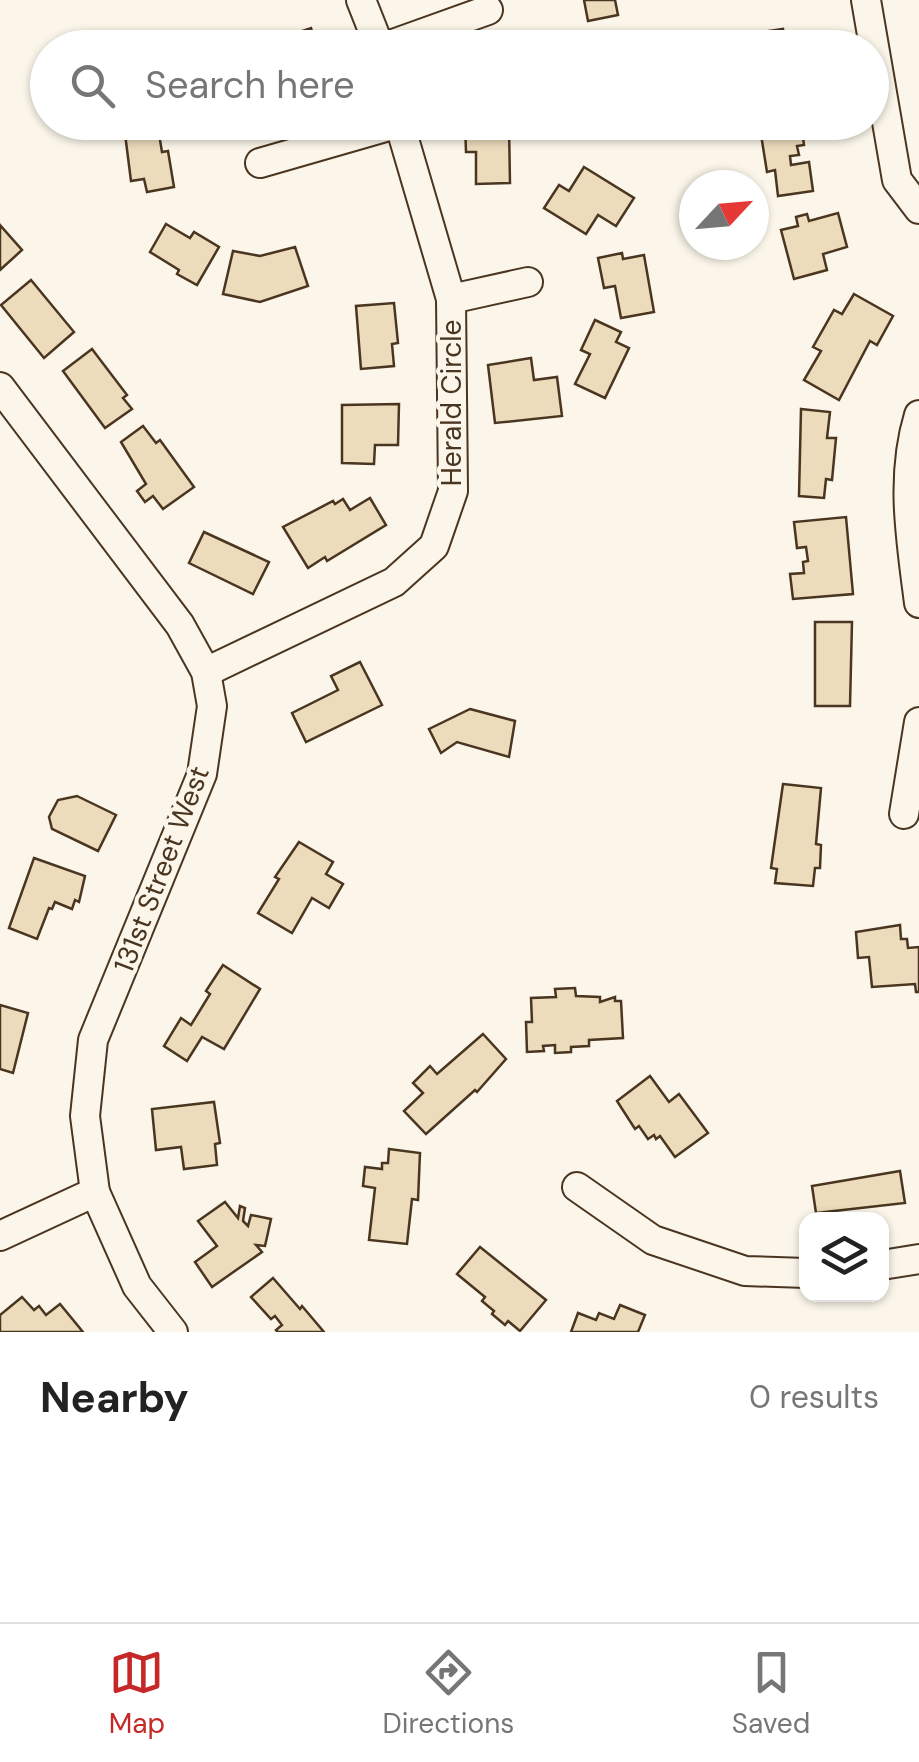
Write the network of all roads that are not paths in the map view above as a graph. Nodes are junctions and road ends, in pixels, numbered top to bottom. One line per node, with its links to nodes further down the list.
1 (361, 0): 4 (street)
2 (866, 0): 6 (street)
3 (488, 10): 5 (street)
4 (374, 30)
5 (432, 30)
6 (871, 30)
7 (889, 134): 11 (street)
8 (340, 140): 10 (street)
9 (404, 140): 13 (street, Herald Circle)
10 (260, 163)
11 (919, 209)
12 (528, 282): 13 (street)
13 (451, 299): 17 (street, Herald Circle)
14 (0, 387): 17 (street, 131st Street West)
15 (919, 415): 16 (street)
16 (919, 603)
17 (206, 672): 21 (street, 131st Street West)
18 (919, 722): 19 (street)
19 (904, 814)
20 (577, 1188): 25 (street)
21 (94, 1192): 22 (street); 26 (street, 131st Street West)
22 (0, 1236)
23 (919, 1260): 24 (street)
24 (889, 1263)
25 (799, 1273)
26 (173, 1332)

